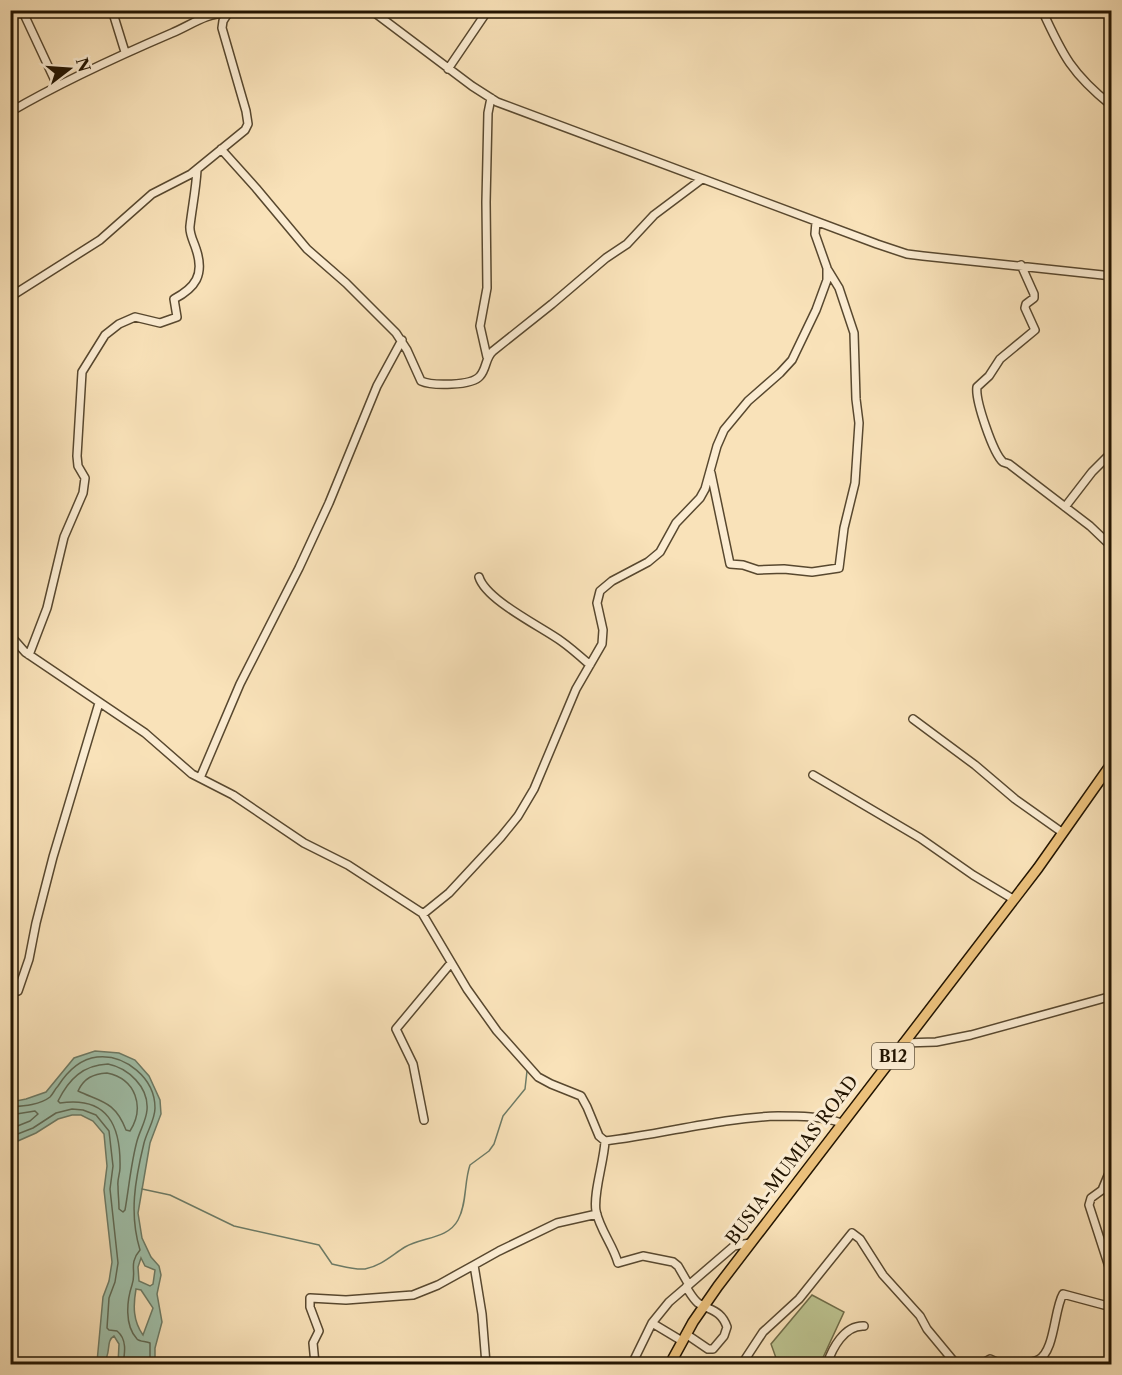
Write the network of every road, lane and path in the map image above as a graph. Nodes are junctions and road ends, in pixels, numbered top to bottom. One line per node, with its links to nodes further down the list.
1 (22, 10): 9 (street)
2 (112, 10): 7 (street)
3 (371, 10): 8 (street)
4 (488, 10): 8 (street)
5 (1042, 10): 11 (street)
6 (229, 12): 7 (street); 13 (street)
7 (125, 52): 9 (street)
8 (448, 69): 10 (street)
9 (57, 85): 12 (street)
10 (491, 99): 15 (street); 22 (street)
11 (1112, 106)
12 (10, 112)
13 (221, 149): 14 (street); 21 (street)
14 (197, 170): 20 (street); 29 (street)
15 (702, 178): 16 (street); 22 (street)
16 (816, 222): 17 (street); 18 (street)
17 (1021, 265): 19 (street); 25 (street)
18 (826, 268): 24 (street); 24 (street)
19 (1112, 276)
20 (10, 297)
21 (402, 340): 22 (street); 35 (street)
22 (488, 357)
23 (1112, 452): 25 (street)
24 (711, 472): 30 (street)
25 (1065, 507): 26 (street)
26 (1112, 547)
27 (479, 577): 30 (street)
28 (10, 635): 29 (street)
29 (29, 655): 31 (street)
30 (590, 665): 38 (street)
31 (99, 703): 35 (street); 40 (street)
32 (913, 719): 36 (street)
33 (1112, 763): 36 (highway, BUSIA-MUMIAS ROAD / B12)
34 (813, 776): 37 (street)
35 (200, 778): 38 (street)
36 (1063, 833): 37 (highway, BUSIA-MUMIAS ROAD / B12)
37 (1013, 899): 42 (highway, BUSIA-MUMIAS ROAD / B12)
38 (423, 914): 39 (street)
39 (452, 963): 43 (street); 45 (street)
40 (18, 991)
41 (1112, 996): 42 (street)
42 (903, 1043): 44 (highway, BUSIA-MUMIAS ROAD / B12)
43 (424, 1120)
44 (842, 1123): 45 (street); 48 (highway, BUSIA-MUMIAS ROAD / B12)
45 (605, 1141): 47 (street)
46 (1112, 1166): 50 (street)
47 (597, 1214): 49 (street); 51 (street)
48 (750, 1243): 51 (street); 53 (highway, BUSIA-MUMIAS ROAD / B12)
49 (474, 1265): 60 (street); 61 (street)
50 (1112, 1276)
51 (688, 1286): 53 (street); 54 (street)
52 (1112, 1304): 59 (street)
53 (704, 1305): 56 (highway, BUSIA-MUMIAS ROAD / B12); 56 (street)
54 (652, 1323): 56 (street); 62 (street)
55 (864, 1326): 65 (street)
56 (684, 1337): 57 (highway, BUSIA-MUMIAS ROAD / B12)
57 (678, 1351): 58 (highway, BUSIA-MUMIAS ROAD / B12); 63 (highway, BUSIA-MUMIAS ROAD / B12)
58 (670, 1364)
59 (1001, 1364): 67 (street)
60 (315, 1365)
61 (486, 1365)
62 (632, 1365)
63 (678, 1365)
64 (742, 1365): 66 (street)
65 (827, 1365)
66 (956, 1365)
67 (981, 1365)

